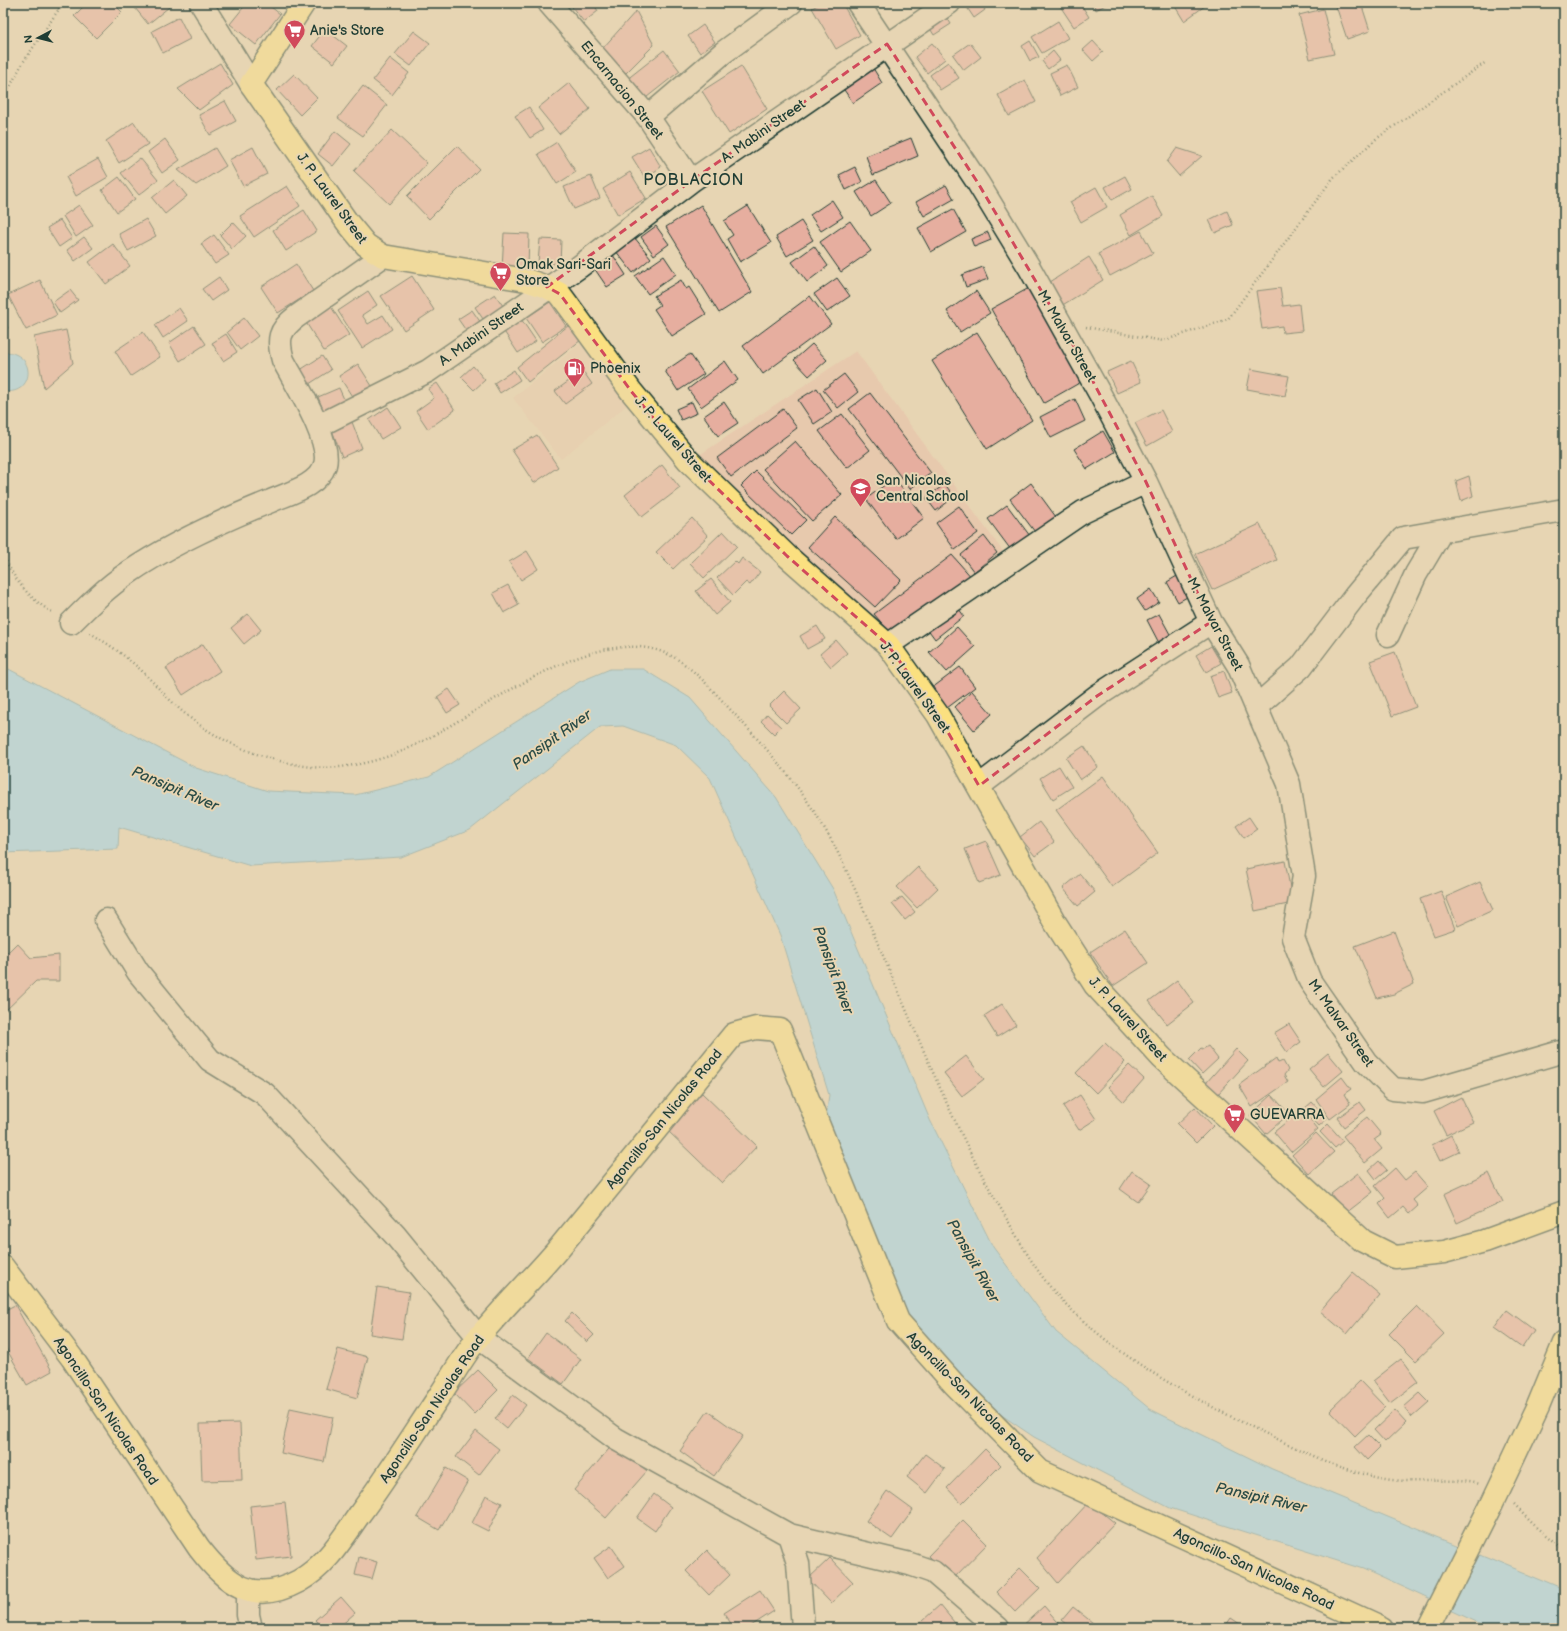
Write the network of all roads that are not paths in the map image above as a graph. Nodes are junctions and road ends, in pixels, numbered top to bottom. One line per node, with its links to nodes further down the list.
1 (201, 3): 8 (street, J. P. Laurel Street)
2 (304, 3): 8 (main road)
3 (549, 3): 9 (street, Encarnacion Street)
4 (790, 3): 9 (street)
5 (858, 3): 7 (street, M. Malvar Street)
6 (948, 3): 7 (street, A. Mabini Street)
7 (887, 44): 10 (street, A. Mabini Street); 14 (street, M. Malvar Street)
8 (251, 84): 11 (main road, J. P. Laurel Street)
9 (648, 117): 10 (street, Encarnacion Street)
10 (690, 181): 12 (street, A. Mabini Street)
11 (382, 256): 12 (main road, J. P. Laurel Street); 13 (street)
12 (547, 287): 13 (street, A. Mabini Street); 20 (main road, J. P. Laurel Street)
13 (318, 426): 18 (street)
14 (1146, 482): 17 (street, M. Malvar Street); 20 (street)
15 (1564, 510): 16 (street)
16 (1441, 532): 19 (street); 21 (street)
17 (1211, 622): 21 (street, M. Malvar Street); 22 (street)
18 (71, 623)
19 (1388, 636)
20 (888, 645): 22 (main road, J. P. Laurel Street)
21 (1256, 707): 24 (street, M. Malvar Street)
22 (979, 786): 25 (main road, J. P. Laurel Street)
23 (106, 920): 27 (street)
24 (1564, 1051)
25 (1564, 1212)
26 (3, 1267): 30 (main road, Agoncillo-San Nicolas Road)
27 (479, 1338): 29 (street); 30 (main road, Agoncillo-San Nicolas Road); 35 (main road, Agoncillo-San Nicolas Road)
28 (1564, 1343): 31 (main road)
29 (789, 1535): 33 (street); 34 (street)
30 (248, 1591): 32 (street)
31 (1433, 1620)
32 (251, 1628)
33 (803, 1628)
34 (998, 1628)
35 (1382, 1628)

